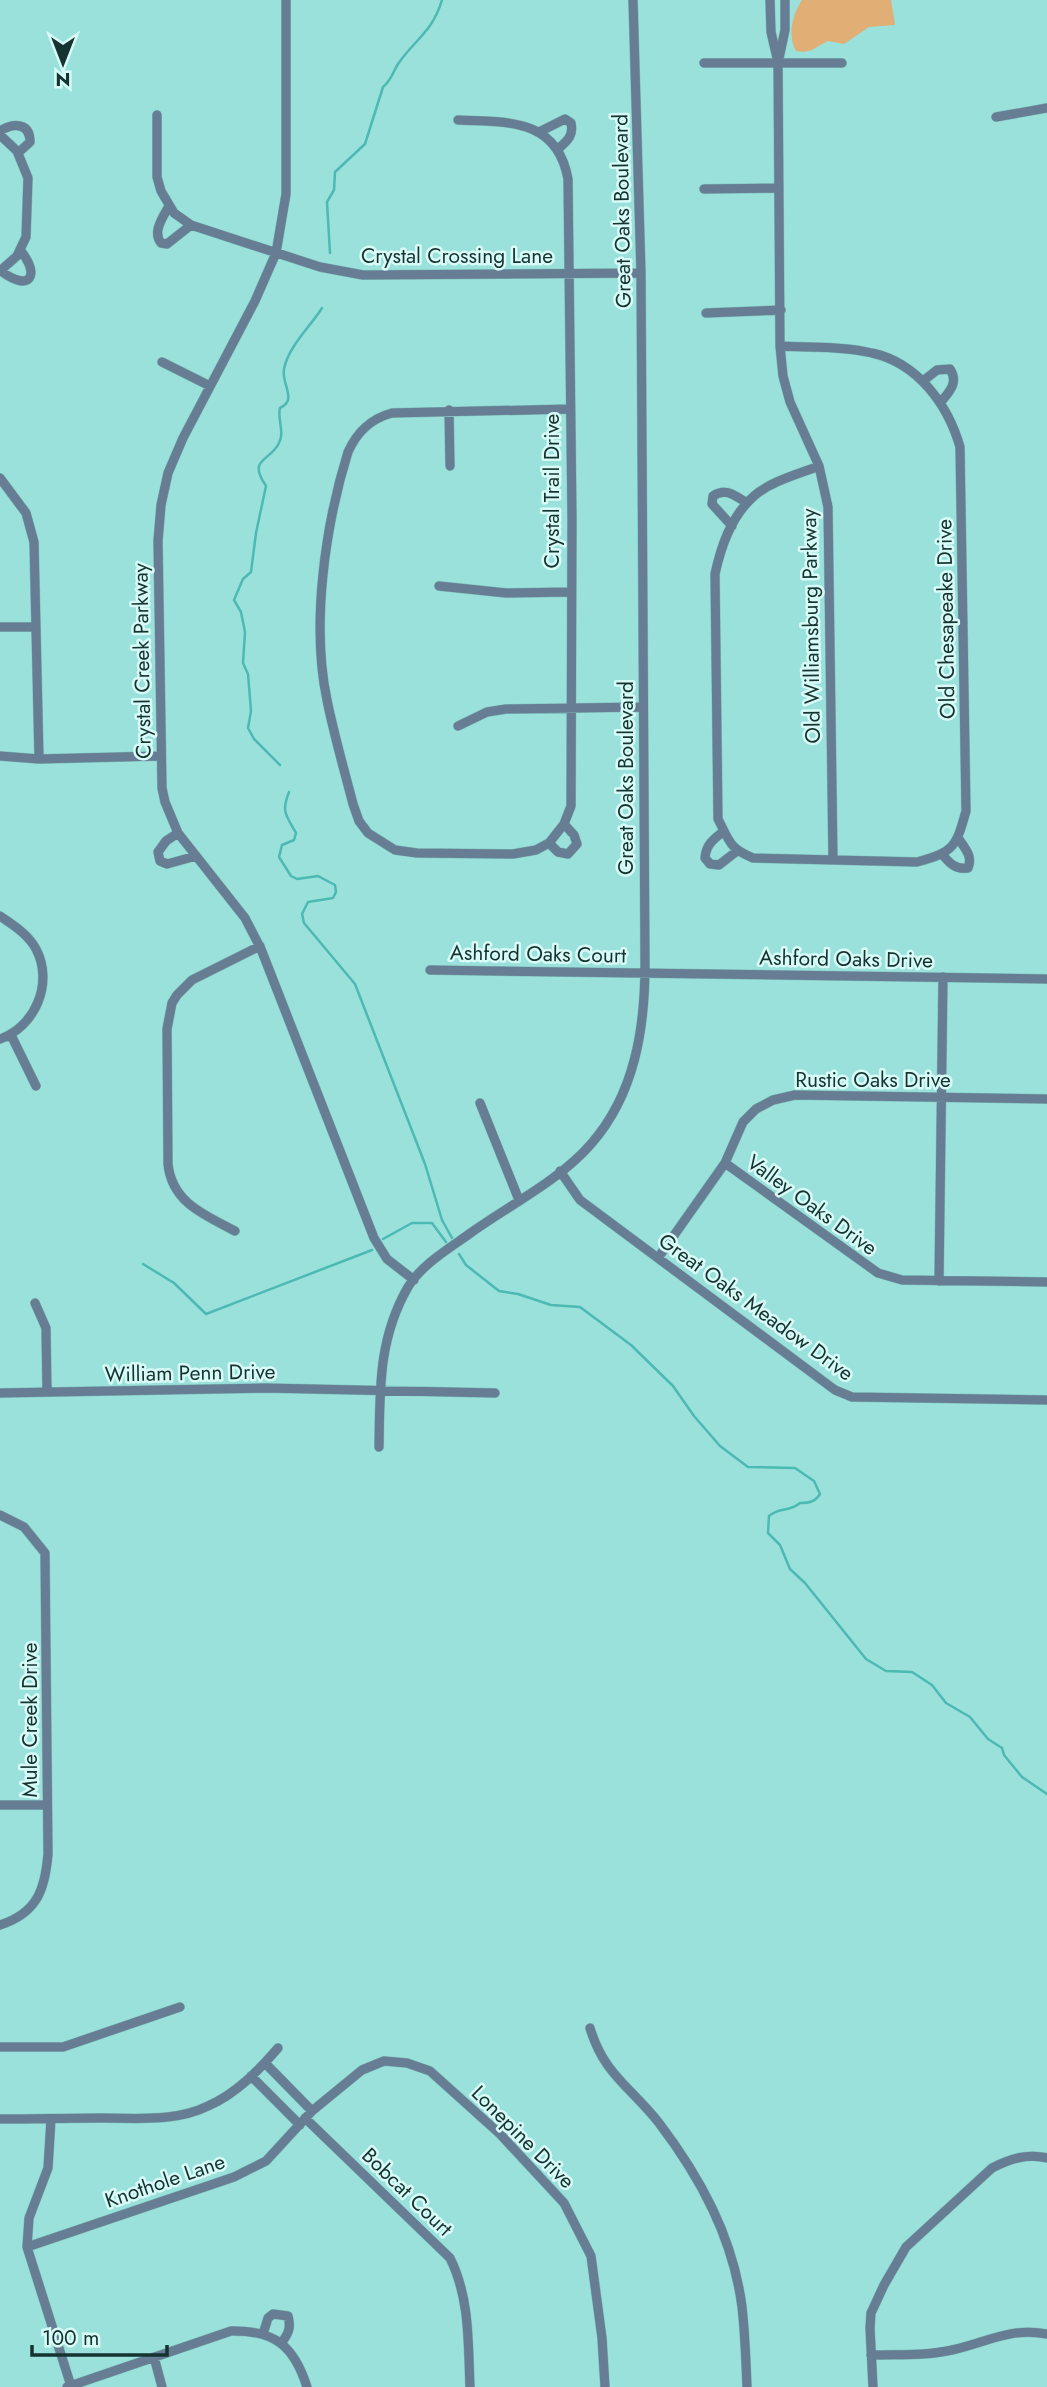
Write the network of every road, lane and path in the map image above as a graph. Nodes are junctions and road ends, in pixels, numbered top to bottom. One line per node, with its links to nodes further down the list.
1 (286, 0): 21 (street, Crystal Creek Parkway)
2 (634, 0): 23 (street, Great Oaks Boulevard)
3 (769, 0): 6 (street, Old Williamsburg Parkway)
4 (785, 0): 6 (street, Old Williamsburg Parkway)
5 (704, 63): 6 (street)
6 (778, 63): 7 (street); 16 (street, Old Williamsburg Parkway)
7 (842, 63)
8 (1047, 108): 10 (street)
9 (157, 115): 18 (street)
10 (996, 117)
11 (458, 120): 12 (street)
12 (539, 132): 14 (street); 14 (street)
13 (0, 133): 15 (street); 15 (street)
14 (558, 149): 24 (street, Crystal Trail Drive)
15 (18, 153): 20 (street)
16 (779, 188): 17 (street); 25 (street, Old Williamsburg Parkway)
17 (704, 189)
18 (169, 206): 19 (street); 19 (street)
19 (191, 225): 21 (street, Crystal Crossing Lane)
20 (20, 250): 22 (street); 22 (street)
21 (276, 253): 24 (street, Crystal Crossing Lane); 30 (street, Crystal Creek Parkway)
22 (0, 271)
23 (641, 273): 24 (street, Crystal Crossing Lane); 43 (street, Great Oaks Boulevard)
24 (567, 274): 32 (street, Crystal Trail Drive)
25 (781, 310): 26 (street); 27 (street, Old Williamsburg Parkway)
26 (706, 313)
27 (780, 346): 29 (street, Old Chesapeake Drive); 34 (street, Old Williamsburg Parkway)
28 (162, 362): 30 (street)
29 (923, 381): 31 (street, Old Chesapeake Drive); 31 (street)
30 (210, 386): 47 (street, Crystal Creek Parkway)
31 (940, 403): 52 (street, Old Chesapeake Drive)
32 (570, 409): 33 (street); 40 (street, Crystal Trail Drive)
33 (449, 410): 35 (street); 53 (street)
34 (820, 466): 37 (street); 57 (street, Old Williamsburg Parkway)
35 (450, 467)
36 (0, 478): 42 (street)
37 (747, 503): 38 (street); 38 (street)
38 (732, 526): 50 (street)
39 (439, 586): 40 (street)
40 (570, 592): 44 (street, Crystal Trail Drive)
41 (0, 627): 42 (street)
42 (36, 627): 48 (street)
43 (642, 707): 44 (street); 61 (street, Great Oaks Boulevard)
44 (572, 708): 45 (street); 49 (street, Crystal Trail Drive)
45 (458, 726)
46 (0, 756): 48 (street)
47 (160, 756): 48 (street); 51 (street, Crystal Creek Parkway)
48 (38, 759)
49 (564, 824): 53 (street); 53 (street)
50 (724, 831): 54 (street); 54 (street)
51 (178, 833): 56 (street, Crystal Creek Parkway); 56 (street)
52 (959, 839): 55 (street); 55 (street, Old Chesapeake Drive)
53 (549, 843)
54 (737, 851): 57 (street)
55 (942, 854): 57 (street)
56 (196, 856): 59 (street, Crystal Creek Parkway)
57 (832, 860)
58 (0, 916): 64 (street)
59 (260, 946): 73 (street); 75 (street, Crystal Creek Parkway)
60 (430, 970): 61 (street, Ashford Oaks Court)
61 (645, 974): 62 (street, Ashford Oaks Drive); 71 (street, Great Oaks Boulevard)
62 (943, 977): 63 (street, Ashford Oaks Drive); 67 (street)
63 (1047, 979)
64 (11, 1035): 65 (street); 66 (street)
65 (0, 1039)
66 (36, 1086)
67 (941, 1097): 68 (street, Rustic Oaks Drive); 70 (street, Rustic Oaks Drive); 76 (street)
68 (1047, 1099)
69 (480, 1102): 72 (street)
70 (725, 1163): 74 (street, Rustic Oaks Drive); 76 (street, Valley Oaks Drive)
71 (560, 1171): 72 (street, Great Oaks Boulevard); 74 (street, Great Oaks Meadow Drive)
72 (519, 1200): 75 (street, Great Oaks Boulevard)
73 (235, 1231)
74 (658, 1258): 83 (street, Great Oaks Meadow Drive)
75 (414, 1280): 79 (street, Great Oaks Boulevard)
76 (939, 1281): 77 (street, Valley Oaks Drive)
77 (1047, 1282)
78 (35, 1303): 80 (street)
79 (380, 1391): 80 (street, William Penn Drive); 82 (street, William Penn Drive); 84 (street, Great Oaks Boulevard)
80 (47, 1392): 81 (street, William Penn Drive)
81 (0, 1393)
82 (495, 1393)
83 (1047, 1400)
84 (379, 1447)
85 (0, 1515): 87 (street, Mule Creek Drive)
86 (0, 1805): 87 (street)
87 (47, 1805): 88 (street, Mule Creek Drive)
88 (0, 1925)
89 (180, 2007): 91 (street)
90 (590, 2028): 110 (street)
91 (0, 2047)
92 (278, 2048): 93 (street)
93 (265, 2063): 94 (street); 95 (street, Bobcat Court)
94 (251, 2076): 95 (street, Bobcat Court); 97 (street)
95 (306, 2118): 99 (street, Knothole Lane); 108 (street, Bobcat Court); 109 (street, Lonepine Drive)
96 (0, 2119): 97 (street)
97 (51, 2119): 99 (street)
98 (1047, 2158): 103 (street)
99 (27, 2247): 105 (street)
100 (263, 2334): 102 (street); 102 (street); 104 (street)
101 (1047, 2334): 103 (street)
102 (282, 2342): 107 (street)
103 (871, 2355): 111 (street)
104 (154, 2357): 105 (street); 106 (street)
105 (69, 2386)
106 (162, 2387)
107 (307, 2387)
108 (470, 2387)
109 (605, 2387)
110 (747, 2387)
111 (873, 2387)

